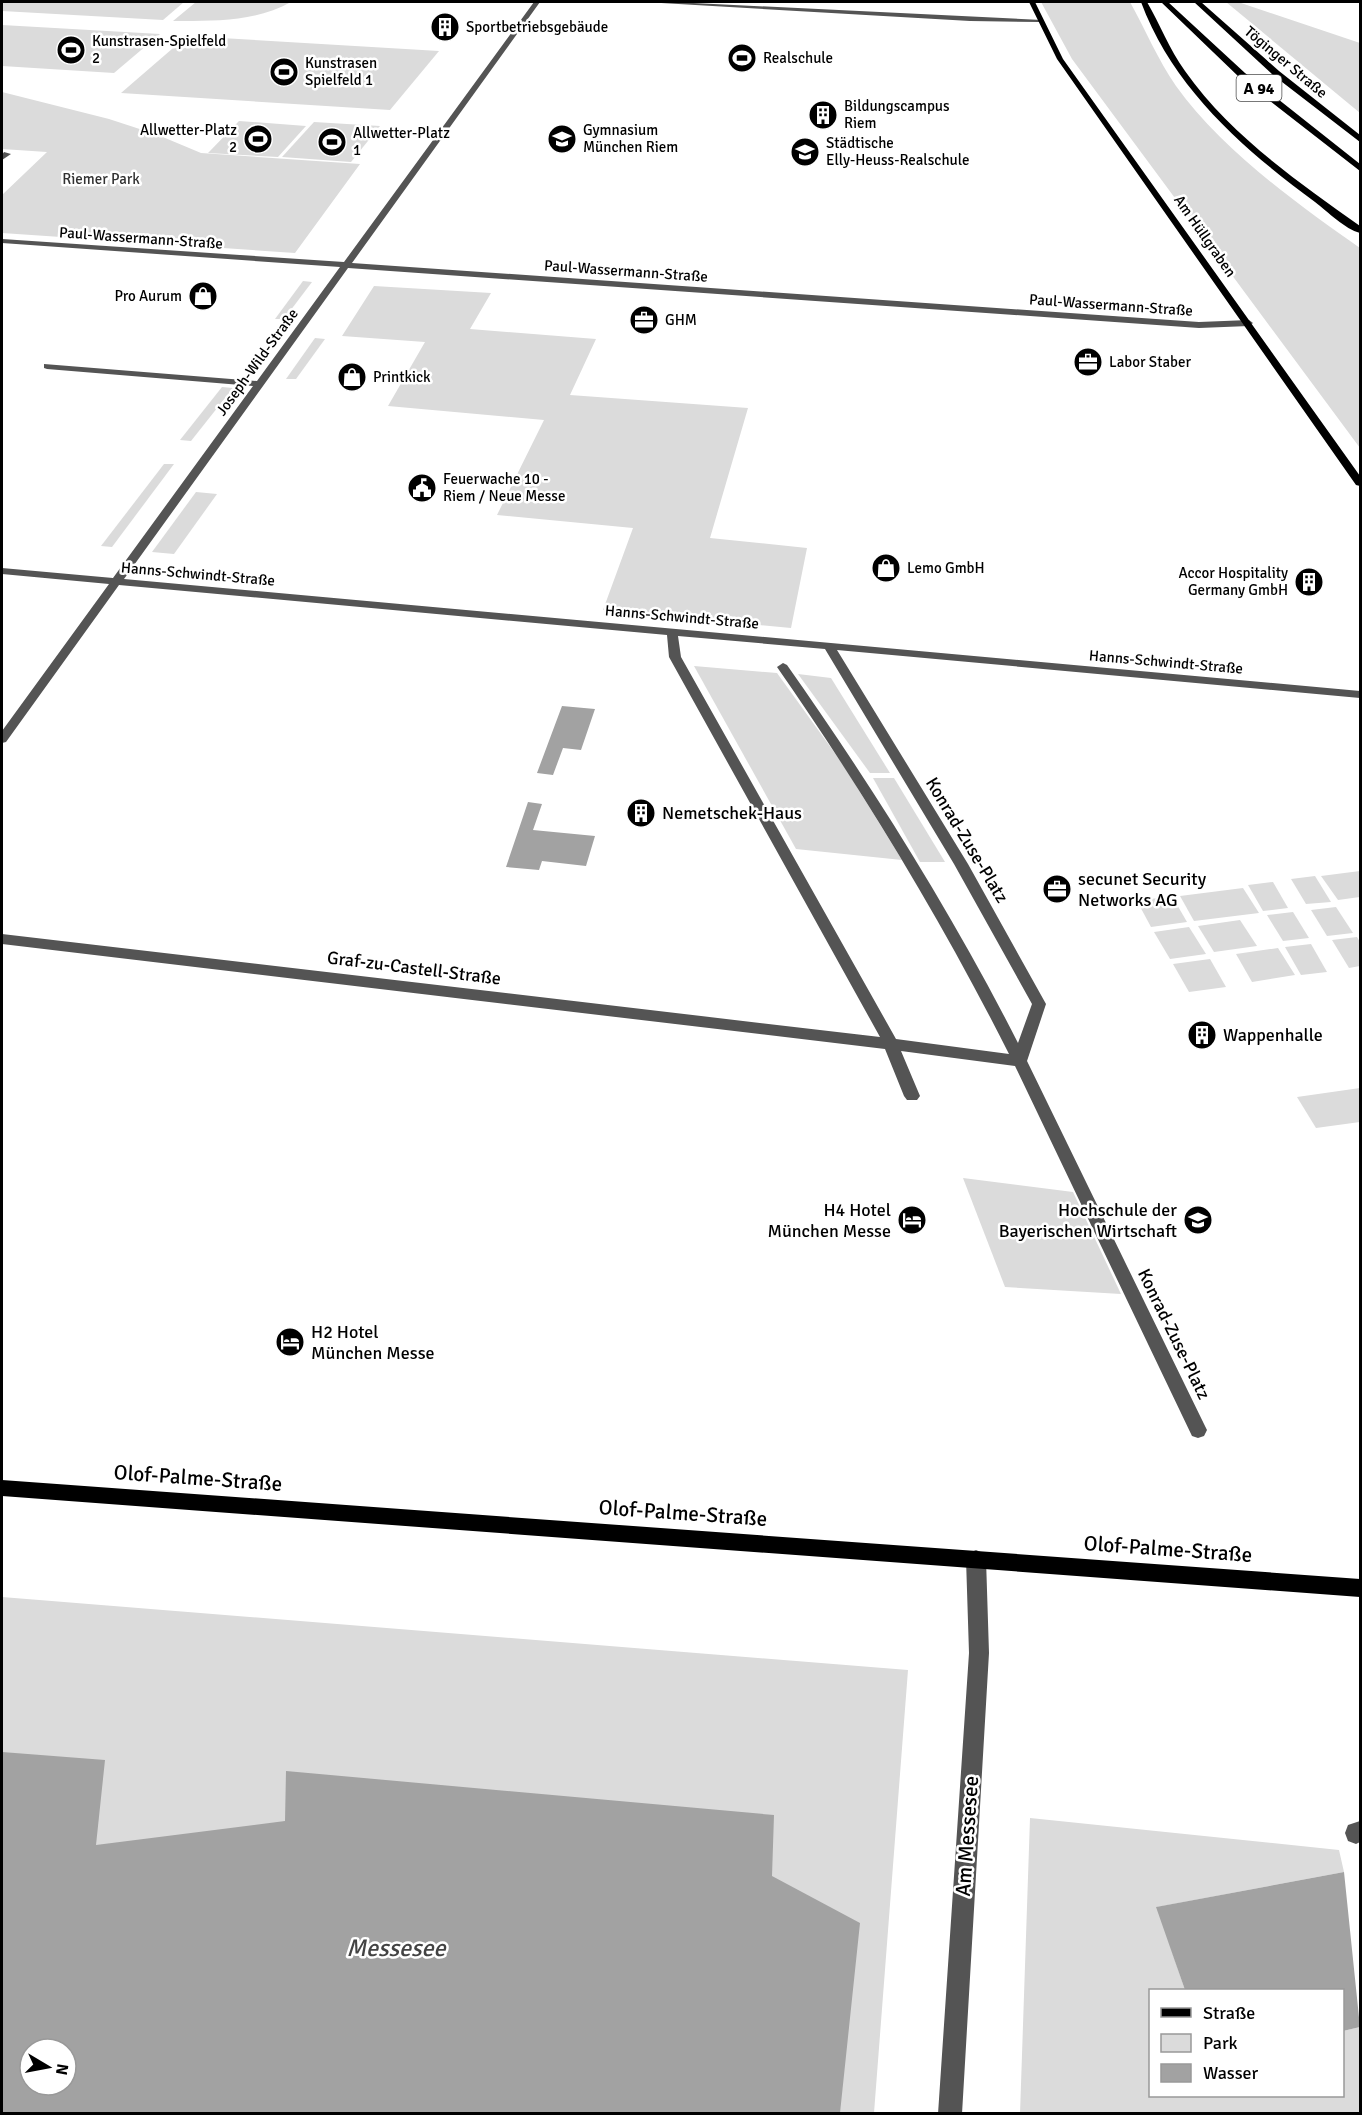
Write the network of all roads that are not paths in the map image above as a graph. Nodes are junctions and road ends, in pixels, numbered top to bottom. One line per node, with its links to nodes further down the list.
1 (537, 2): 12 (street, Joseph-Wild-Straße)
2 (647, 2): 7 (street)
3 (1032, 2): 7 (main road, Am Hüllgraben)
4 (1144, 2): 10 (highway)
5 (1164, 2): 9 (highway, A 94)
6 (1197, 2): 8 (highway, Töginger Straße / A 94)
7 (1039, 20): 13 (main road, Am Hüllgraben)
8 (1360, 139)
9 (1360, 168)
10 (1360, 230)
11 (2, 241): 12 (street, Paul-Wassermann-Straße)
12 (346, 265): 13 (street, Paul-Wassermann-Straße); 15 (street, Joseph-Wild-Straße)
13 (1249, 323): 16 (main road, Am Hüllgraben)
14 (47, 366): 15 (street)
15 (259, 384): 18 (street, Joseph-Wild-Straße)
16 (1360, 483)
17 (2, 571): 18 (street, Hanns-Schwindt-Straße)
18 (116, 582): 19 (street, Hanns-Schwindt-Straße); 23 (street, Joseph-Wild-Straße)
19 (672, 631): 20 (street, Hanns-Schwindt-Straße); 25 (street)
20 (829, 646): 22 (street, Hanns-Schwindt-Straße); 26 (street, Konrad-Zuse-Platz)
21 (783, 667): 26 (street, Konrad-Zuse-Platz)
22 (1360, 694)
23 (2, 739)
24 (2, 939): 25 (street, Graf-zu-Castell-Straße)
25 (891, 1044): 26 (street); 27 (street)
26 (1020, 1061): 28 (street, Konrad-Zuse-Platz)
27 (912, 1096)
28 (1198, 1430)
29 (2, 1488): 30 (main road, Olof-Palme-Straße)
30 (976, 1558): 31 (main road, Olof-Palme-Straße); 32 (street, Am Messesee)
31 (1360, 1588)
32 (950, 2114)

